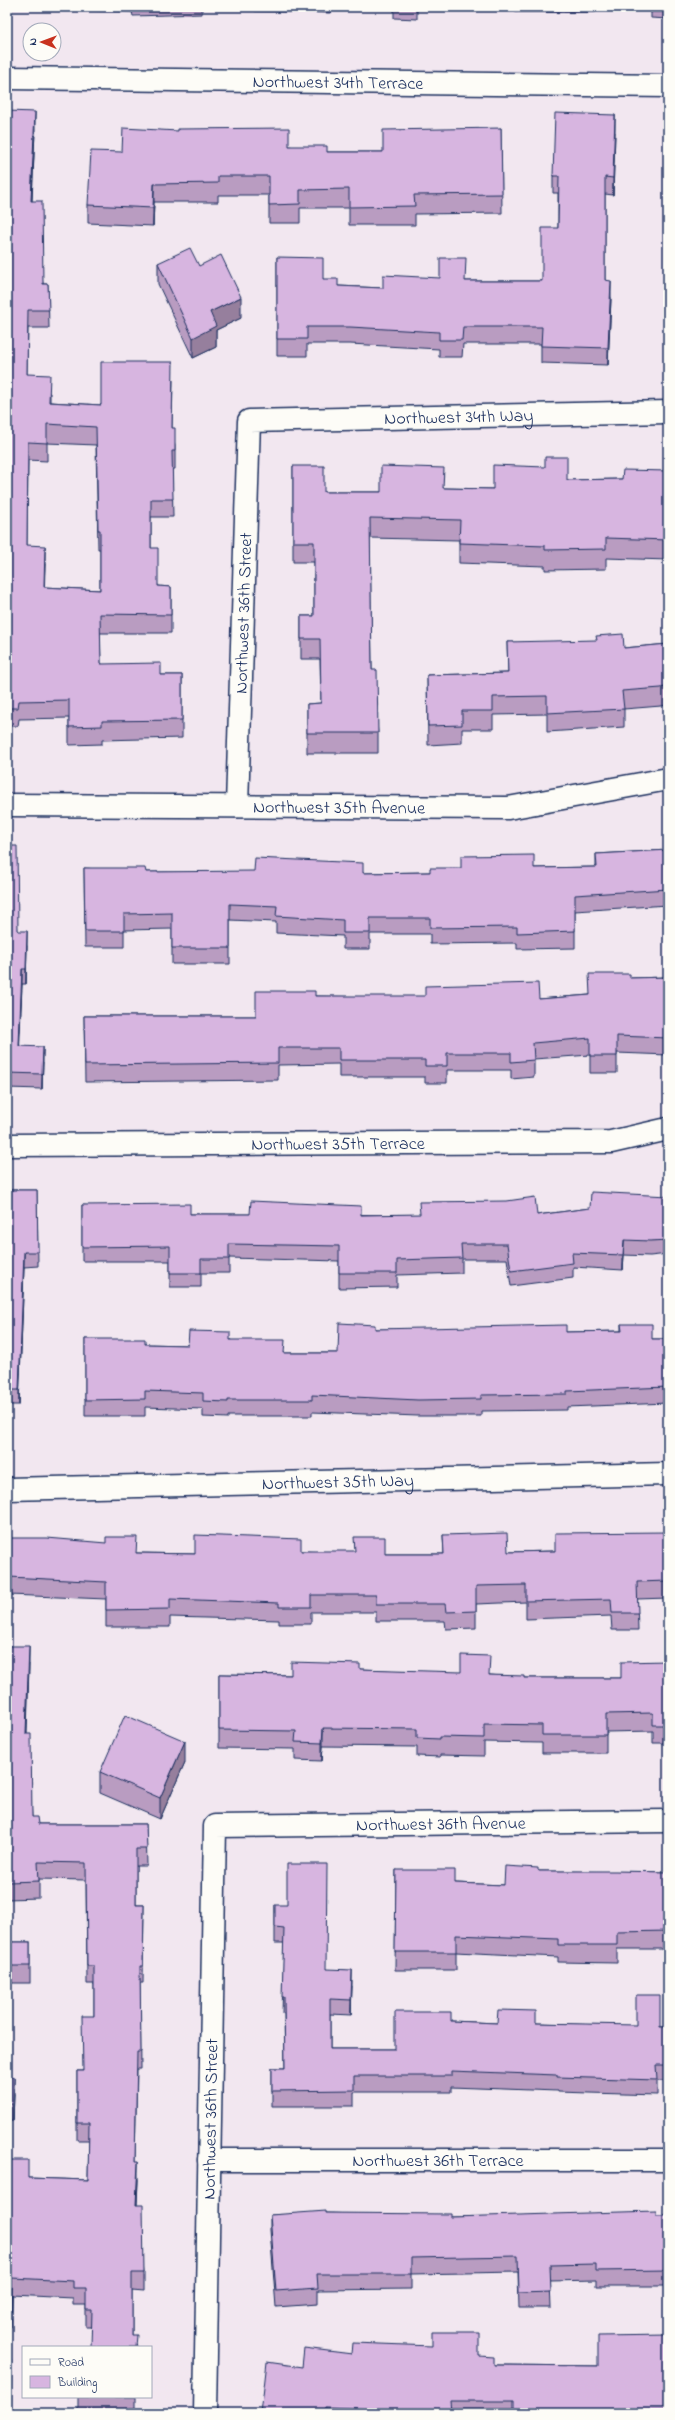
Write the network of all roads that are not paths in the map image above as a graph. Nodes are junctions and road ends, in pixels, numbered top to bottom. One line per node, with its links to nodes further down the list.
1 (7, 78): 2 (street, Northwest 34th Terrace)
2 (668, 86)
3 (668, 412): 4 (street, Northwest 34th Way)
4 (249, 421): 7 (street, Northwest 36th Street)
5 (668, 779): 7 (street, Northwest 35th Avenue)
6 (7, 806): 7 (street, Northwest 35th Avenue)
7 (237, 806)
8 (668, 1129): 9 (street, Northwest 35th Terrace)
9 (7, 1145)
10 (668, 1474): 11 (street, Northwest 35th Way)
11 (7, 1490)
12 (668, 1821): 13 (street, Northwest 36th Avenue)
13 (215, 1826): 14 (street, Northwest 36th Street)
14 (209, 2160): 15 (street, Northwest 36th Terrace); 16 (street, Northwest 36th Street)
15 (668, 2160)
16 (205, 2413)

